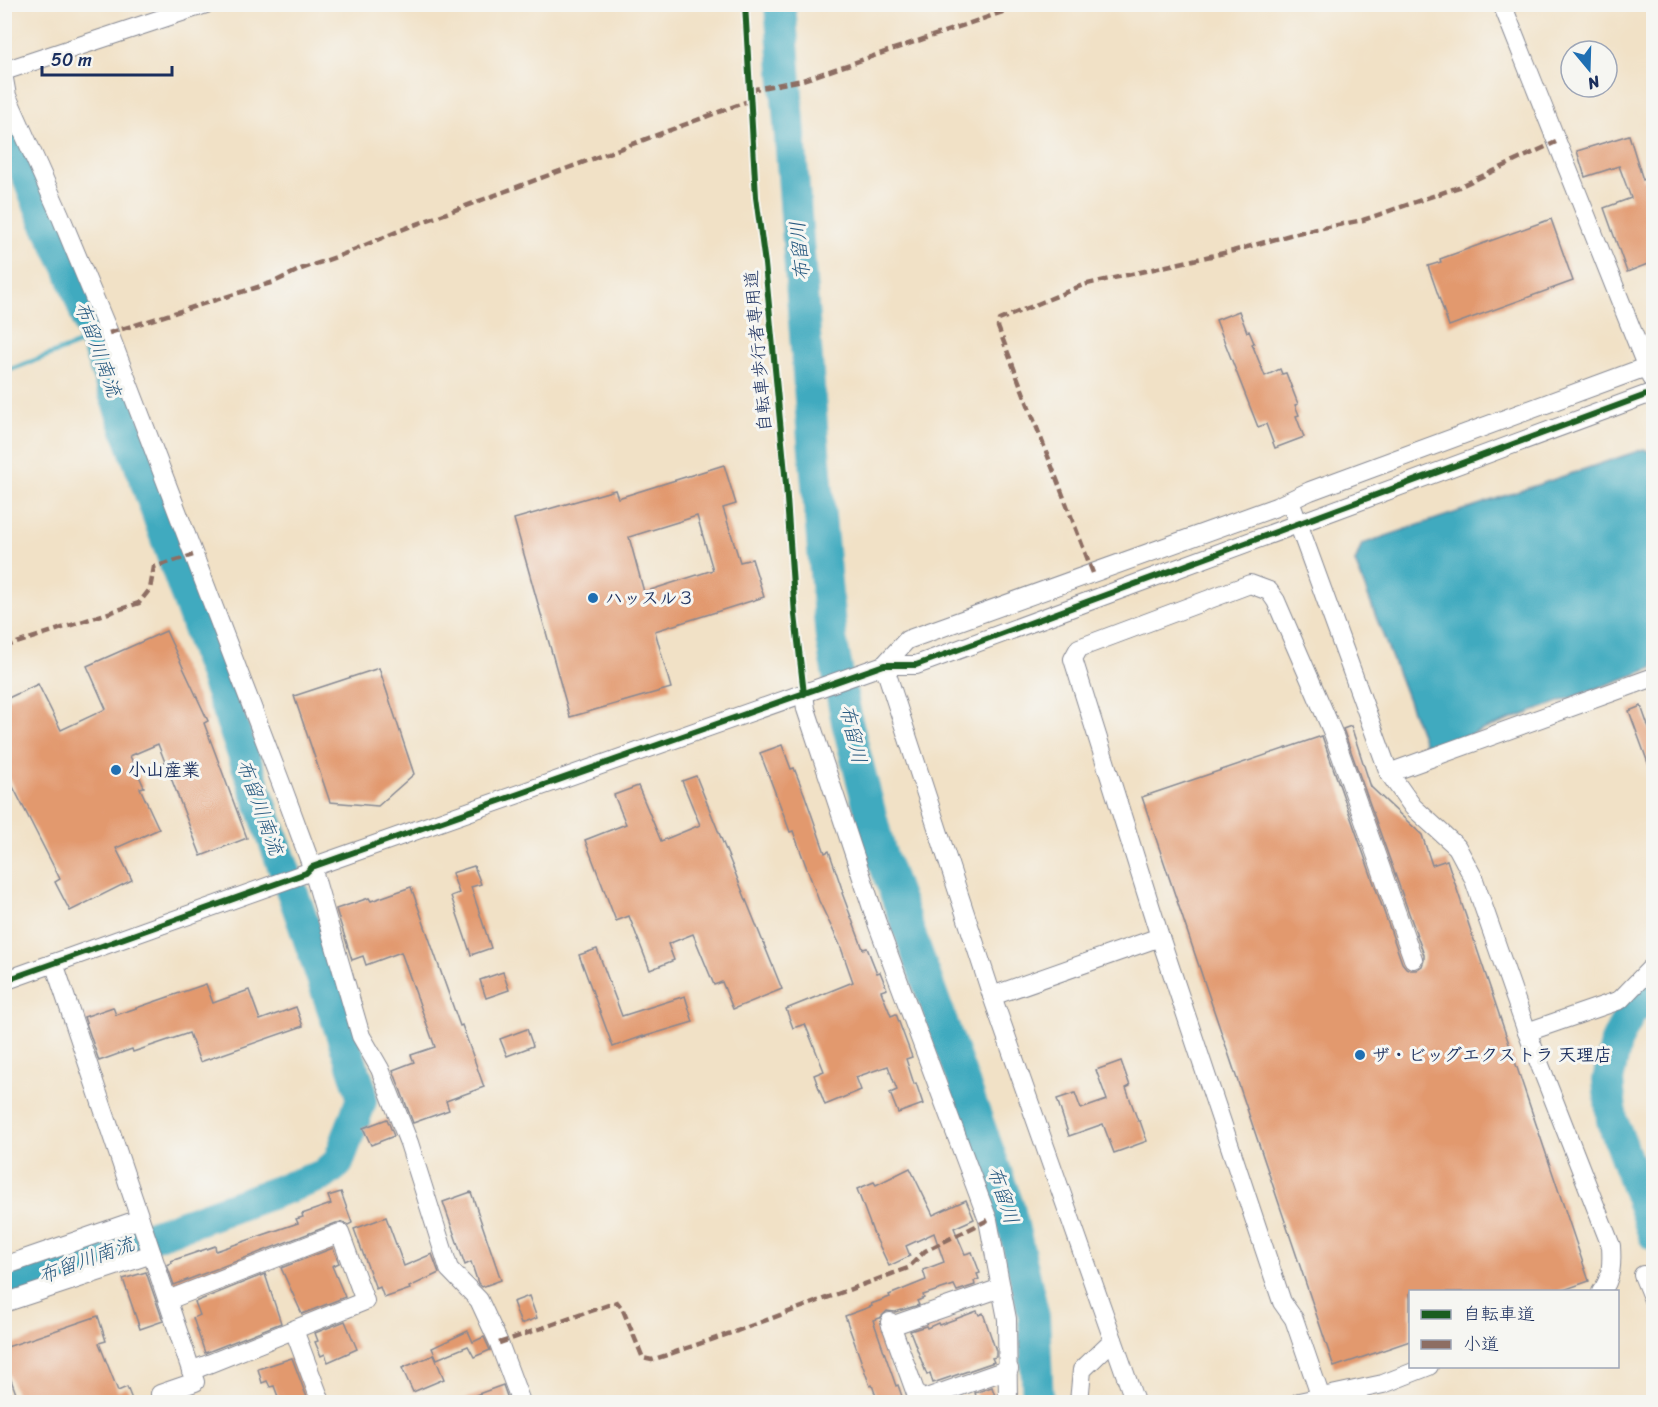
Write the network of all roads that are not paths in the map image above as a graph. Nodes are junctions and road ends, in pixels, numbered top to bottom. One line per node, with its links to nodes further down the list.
1 (206, 4): 3 (street)
2 (1502, 4): 5 (street)
3 (4, 71)
4 (4, 79): 14 (street)
5 (1650, 366): 6 (street); 8 (street)
6 (1653, 385)
7 (1653, 392): 9 (street)
8 (1290, 501): 9 (street); 10 (street)
9 (1298, 523): 10 (street); 13 (street)
10 (878, 667): 12 (street); 20 (street)
11 (1653, 676): 13 (street)
12 (810, 692): 14 (street); 26 (street)
13 (1389, 773): 21 (street)
14 (309, 870): 17 (street); 39 (street)
15 (1160, 937): 16 (street); 20 (street); 36 (street)
16 (1413, 959)
17 (54, 963): 19 (street); 22 (street)
18 (1653, 968): 21 (street)
19 (4, 981)
20 (992, 996): 32 (street)
21 (1527, 1032): 27 (street)
22 (140, 1219): 23 (street); 24 (street)
23 (152, 1254): 28 (street); 30 (street)
24 (4, 1266)
25 (1643, 1275): 29 (street)
26 (1001, 1288): 34 (street); 40 (street)
27 (1603, 1290)
28 (168, 1300): 31 (street); 35 (street)
29 (1653, 1302)
30 (4, 1303)
31 (294, 1330): 35 (street); 38 (street)
32 (1113, 1340): 42 (street); 43 (street)
33 (1424, 1368): 36 (street)
34 (1009, 1369): 40 (street); 41 (street)
35 (191, 1371): 37 (street)
36 (1321, 1398): 44 (street)
37 (163, 1402)
38 (321, 1402)
39 (521, 1402)
40 (918, 1402)
41 (1008, 1402)
42 (1079, 1402)
43 (1135, 1402)
44 (1299, 1402)

